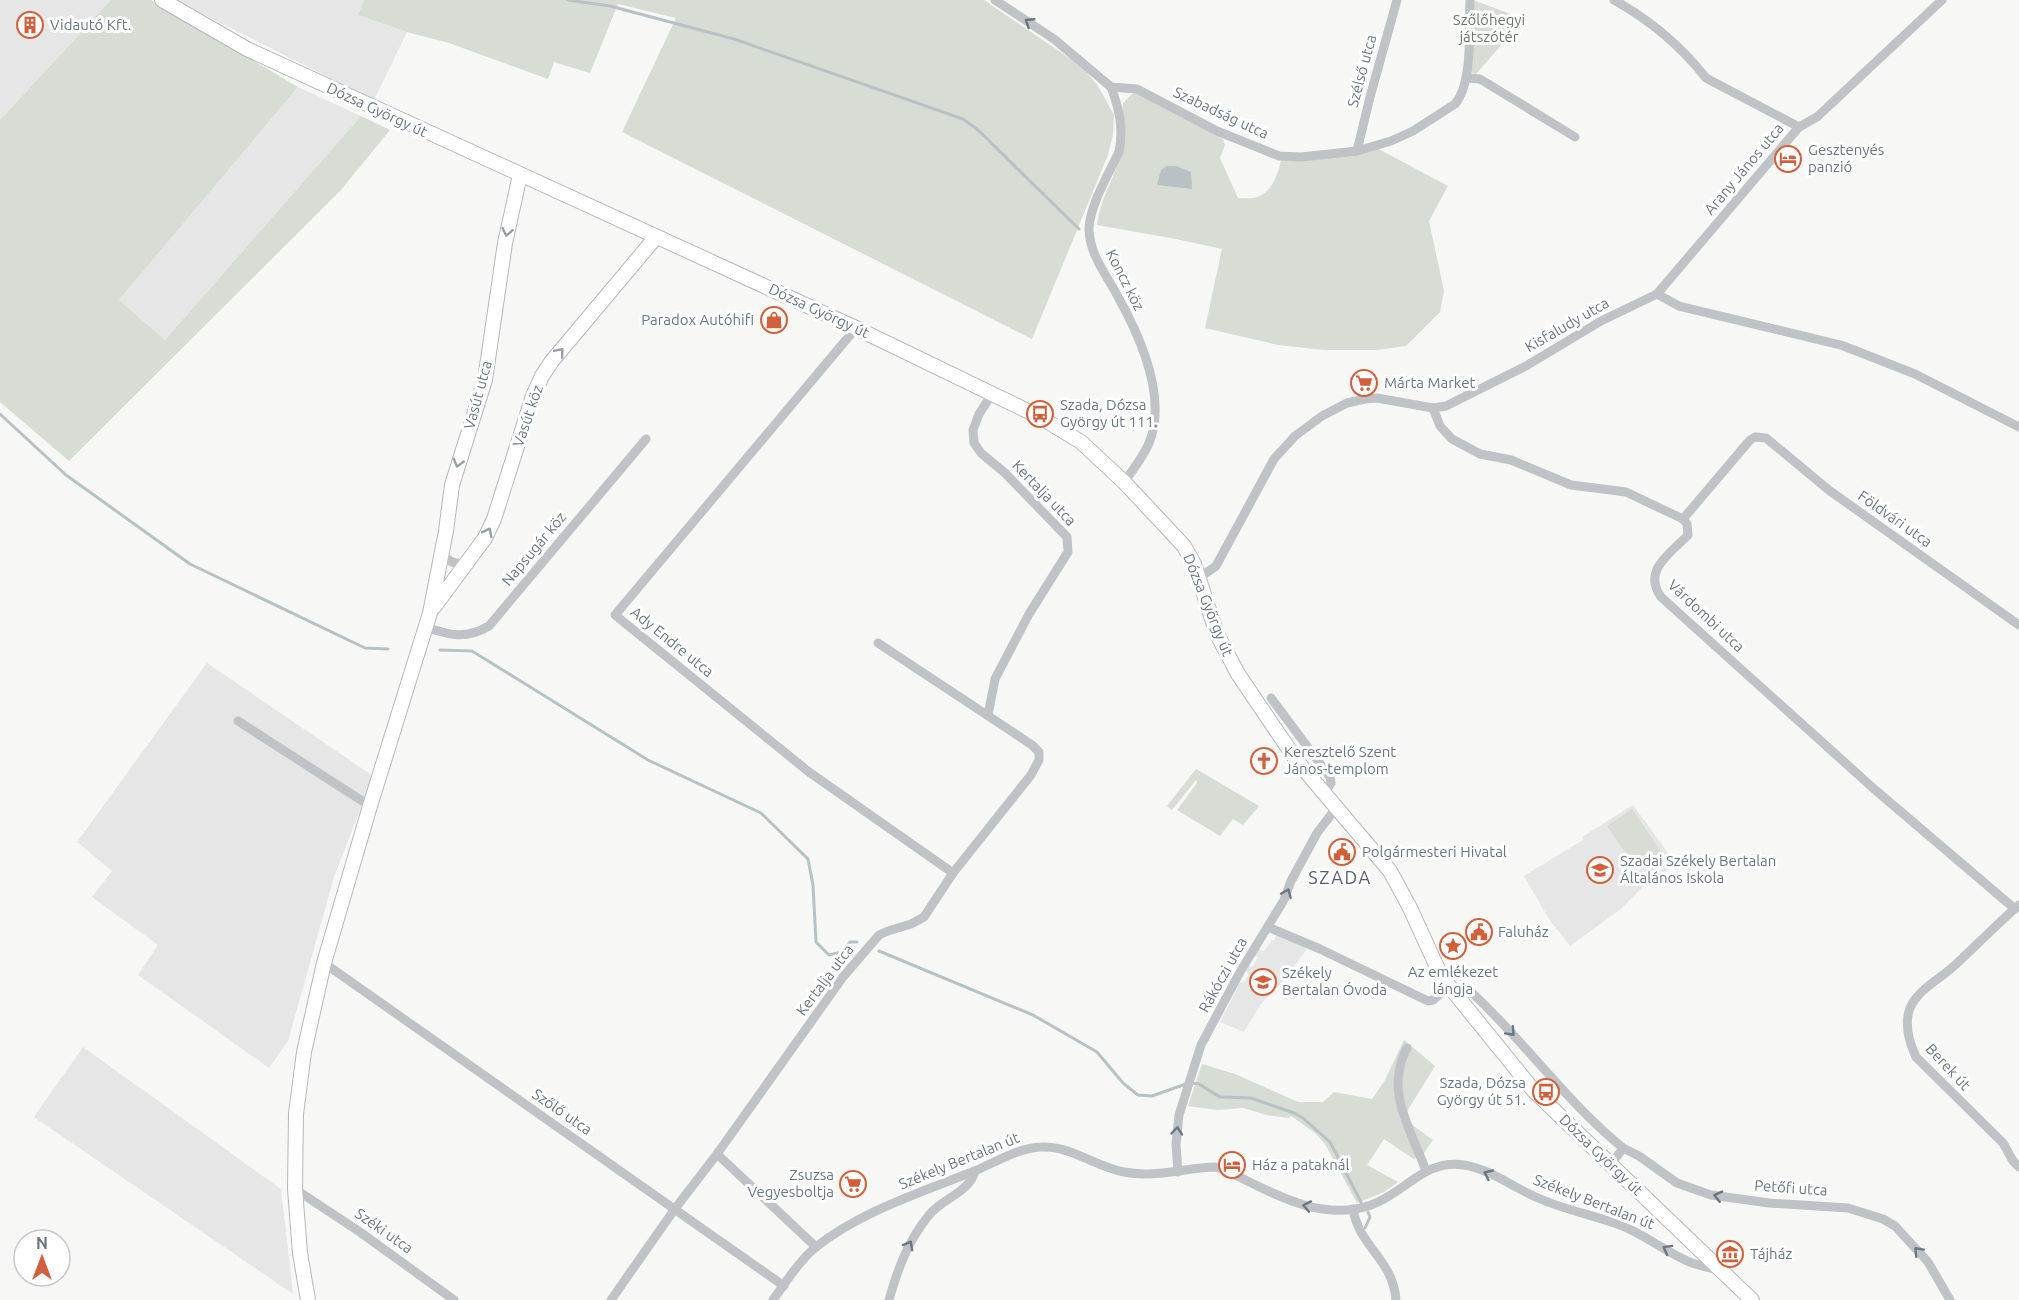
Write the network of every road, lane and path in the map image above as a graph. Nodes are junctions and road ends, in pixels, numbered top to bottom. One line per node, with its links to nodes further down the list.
1 (162, 0): 12 (main road, Dózsa György út)
2 (995, 0): 8 (street, one-way to 2)
3 (1397, 0): 11 (street, Szélső utca)
4 (1470, 0): 7 (street, Szabadság utca)
5 (1614, 0): 9 (street)
6 (1942, 0): 9 (street, Arany János utca)
7 (1466, 78): 10 (street); 11 (street, Szabadság utca)
8 (1111, 87): 11 (street, Szabadság utca); 20 (street, Koncz köz)
9 (1799, 127): 14 (street, Arany János utca)
10 (1575, 137)
11 (1358, 151)
12 (520, 175): 13 (main road, Dózsa György út); 22 (main road, Vasút utca, one-way to 22)
13 (656, 237): 15 (main road, Dózsa György út); 23 (main road, Vasút köz, one-way to 13)
14 (1657, 294): 17 (street, Kisfaludy utca); 18 (street)
15 (856, 328): 16 (main road, Dózsa György út); 34 (street, Ady Endre utca)
16 (992, 394): 20 (main road, Dózsa György út); 29 (street, Kertalja utca)
17 (1433, 408): 21 (street); 24 (street, Kisfaludy utca)
18 (2019, 427)
19 (645, 439): 25 (street, Napsugár köz)
20 (1124, 482): 24 (main road, Dózsa György út)
21 (1683, 519): 26 (street, Földvári utca); 35 (street, Várdombi utca)
22 (442, 555): 23 (street); 25 (main road, Vasút utca)
23 (465, 565): 25 (main road, Vasút köz)
24 (1199, 578): 31 (main road, Dózsa György út)
25 (427, 620): 32 (main road, Vasút utca)
26 (2019, 625)
27 (878, 643): 29 (street, Kertalja utca)
28 (1271, 698): 31 (street)
29 (988, 716): 34 (street, Kertalja utca)
30 (238, 721): 32 (street)
31 (1324, 794): 33 (main road, Dózsa György út)
32 (370, 806): 37 (main road, Vasút utca)
33 (1336, 807): 36 (street, Rákóczi utca, one-way to 33); 38 (main road, Dózsa György út)
34 (953, 873): 42 (street, Kertalja utca)
35 (2017, 907): 44 (street, Berek út)
36 (1268, 927): 38 (street); 47 (street, Rákóczi utca, one-way to 36)
37 (324, 963): 48 (main road, Vasút utca); 50 (street, Szőlő utca)
38 (1449, 986): 39 (main road, Dózsa György út)
39 (1460, 999): 41 (street, Dózsa György út, one-way to 41); 43 (main road, Dózsa György út)
40 (1407, 1048): 46 (street)
41 (1623, 1148): 43 (street); 61 (street, Petőfi utca, one-way to 41)
42 (717, 1154): 50 (street, Kertalja utca); 51 (street)
43 (1611, 1165): 52 (main road, Dózsa György út)
44 (2019, 1167)
45 (975, 1170): 47 (street, Székely Bertalan út); 51 (street, Székely Bertalan út); 58 (street, one-way to 45)
46 (1426, 1171): 49 (street, Székely Bertalan út); 52 (street, Székely Bertalan út, one-way to 46)
47 (1178, 1172): 49 (street, Székely Bertalan út, one-way to 47)
48 (295, 1189): 54 (main road, Vasút utca); 55 (street, Széki utca)
49 (1353, 1209): 59 (street)
50 (674, 1210): 53 (street, Szőlő utca); 56 (street, Kertalja utca)
51 (816, 1247): 53 (street, Székely Bertalan út)
52 (1721, 1271): 60 (main road, Dózsa György út)
53 (784, 1286): 57 (street, Székely Bertalan út)
54 (308, 1300)
55 (454, 1300)
56 (611, 1300)
57 (773, 1300)
58 (890, 1300)
59 (1396, 1300)
60 (1752, 1300)
61 (1950, 1300)

